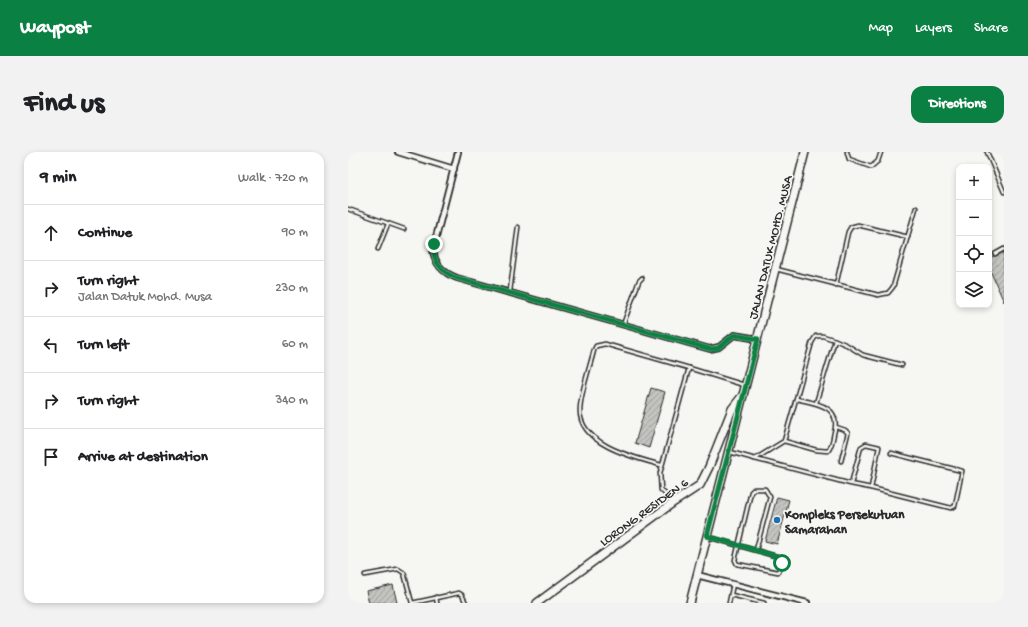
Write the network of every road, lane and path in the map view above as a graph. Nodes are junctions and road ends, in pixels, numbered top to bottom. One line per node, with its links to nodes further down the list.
1 (398, 152): 7 (street)
2 (458, 152): 7 (street)
3 (805, 152): 18 (main road, JALAN DATUK MOHD. MUSA)
4 (847, 152): 5 (lane)
5 (881, 152)
6 (987, 152): 8 (lane)
7 (454, 169): 21 (street)
8 (1004, 192)
9 (916, 208): 14 (lane)
10 (348, 209): 11 (lane)
11 (388, 224): 13 (lane); 15 (lane)
12 (518, 227): 21 (lane)
13 (404, 229)
14 (908, 237): 20 (lane); 20 (lane)
15 (378, 249)
16 (1004, 249): 17 (lane)
17 (995, 254)
18 (776, 269): 20 (lane); 23 (main road, JALAN DATUK MOHD. MUSA)
19 (642, 278): 22 (lane)
20 (836, 285)
21 (510, 292): 22 (street)
22 (623, 325): 23 (street)
23 (758, 339): 27 (main road, JALAN DATUK MOHD. MUSA)
24 (834, 340): 25 (lane); 28 (lane); 29 (lane)
25 (902, 365)
26 (689, 368): 27 (lane); 36 (lane); 36 (lane)
27 (745, 389): 32 (main road, JALAN DATUK MOHD. MUSA); 39 (main road, LORONG RESIDEN 6)
28 (796, 399): 29 (lane); 31 (lane)
29 (816, 403): 30 (lane)
30 (836, 427): 31 (lane); 35 (lane)
31 (784, 441): 34 (lane)
32 (729, 452): 34 (lane); 40 (main road, JALAN DATUK MOHD. MUSA)
33 (891, 452): 38 (lane)
34 (755, 459): 37 (lane)
35 (841, 461)
36 (661, 466): 39 (lane)
37 (851, 484): 38 (lane); 38 (lane)
38 (871, 488)
39 (674, 502): 50 (main road, LORONG RESIDEN 6)
40 (707, 536): 41 (lane); 44 (main road, JALAN DATUK MOHD. MUSA)
41 (738, 546): 42 (lane); 42 (lane); 42 (lane)
42 (756, 550)
43 (365, 575): 47 (lane)
44 (697, 575): 45 (street); 51 (main road, JALAN DATUK MOHD. MUSA)
45 (733, 583): 46 (lane); 54 (street)
46 (731, 595): 52 (lane); 53 (lane)
47 (436, 597): 48 (lane); 49 (lane)
48 (437, 603)
49 (466, 603)
50 (537, 603)
51 (690, 603)
52 (729, 603)
53 (764, 603)
54 (807, 603)

